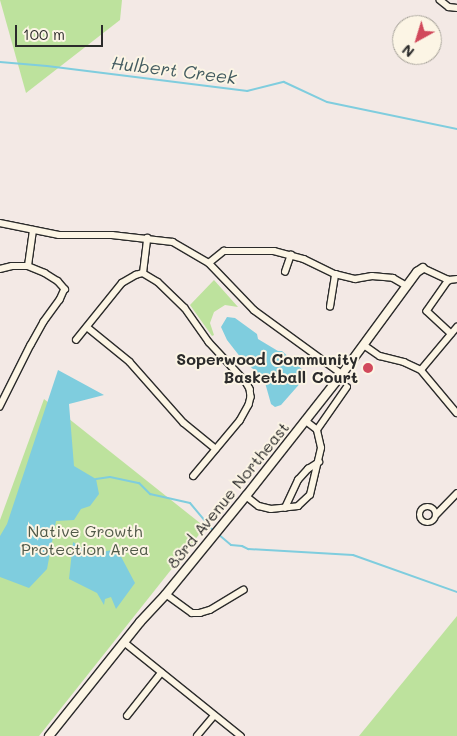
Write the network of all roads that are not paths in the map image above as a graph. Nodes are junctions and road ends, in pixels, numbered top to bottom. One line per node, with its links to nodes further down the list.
1 (440, 0): 2 (street)
2 (457, 8)
3 (0, 223): 4 (street)
4 (33, 230): 5 (street); 8 (street)
5 (147, 238): 7 (street); 12 (street)
6 (291, 255): 7 (street); 11 (street); 13 (street)
7 (209, 263): 24 (street)
8 (28, 266): 10 (street); 26 (street)
9 (423, 268): 15 (street); 16 (street, 83rd Avenue Northeast)
10 (0, 269)
11 (286, 272)
12 (143, 273): 18 (street); 30 (street)
13 (335, 274): 16 (street); 17 (street)
14 (457, 279): 15 (street)
15 (449, 280): 20 (street)
16 (407, 286): 22 (street, 83rd Avenue Northeast)
17 (330, 307)
18 (87, 327): 21 (street); 30 (street)
19 (457, 327): 20 (street)
20 (451, 333): 23 (street)
21 (76, 340)
22 (364, 344): 23 (street); 24 (street, 83rd Avenue Northeast)
23 (421, 370): 27 (street)
24 (342, 374): 28 (street, 83rd Avenue Northeast)
25 (348, 387): 29 (street)
26 (0, 407)
27 (457, 413)
28 (305, 421): 29 (street); 34 (street, 83rd Avenue Northeast)
29 (317, 430): 31 (street)
30 (216, 449): 32 (street)
31 (319, 462): 35 (street); 35 (street)
32 (194, 476)
33 (457, 493): 36 (street)
34 (246, 496): 35 (street); 38 (street, 83rd Avenue Northeast)
35 (284, 508)
36 (436, 515)
37 (243, 590): 38 (street)
38 (166, 594): 39 (street, 83rd Avenue Northeast)
39 (124, 642): 40 (street); 43 (street, 83rd Avenue Northeast)
40 (161, 673): 41 (street); 42 (street)
41 (127, 716)
42 (214, 716): 44 (street); 45 (street)
43 (49, 736)
44 (197, 736)
45 (241, 736)

